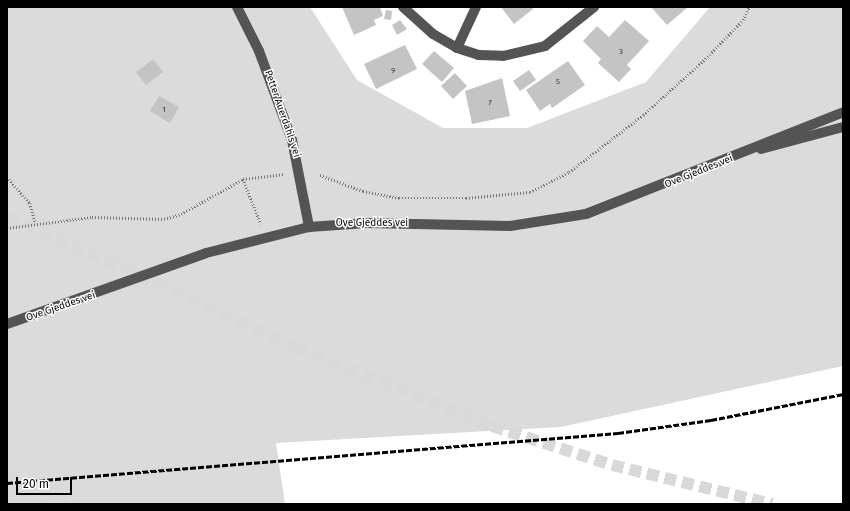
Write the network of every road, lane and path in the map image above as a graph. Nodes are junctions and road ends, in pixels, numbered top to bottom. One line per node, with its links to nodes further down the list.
1 (237, 7): 15 (street, Petter Auerdahls vei)
2 (403, 7): 6 (street)
3 (476, 7): 6 (street)
4 (594, 7): 6 (street)
5 (749, 7): 11 (path)
6 (458, 48)
7 (843, 112): 9 (street, Ove Gjeddes vei)
8 (843, 127): 9 (street, Ove Gjeddes vei)
9 (740, 155): 15 (street, Ove Gjeddes vei)
10 (285, 174): 13 (path)
11 (320, 175)
12 (7, 177): 14 (path)
13 (243, 179): 14 (path); 17 (path)
14 (35, 222): 16 (path)
15 (310, 226): 17 (street, Ove Gjeddes vei)
16 (7, 228)
17 (265, 236): 18 (street, Ove Gjeddes vei)
18 (7, 324)

